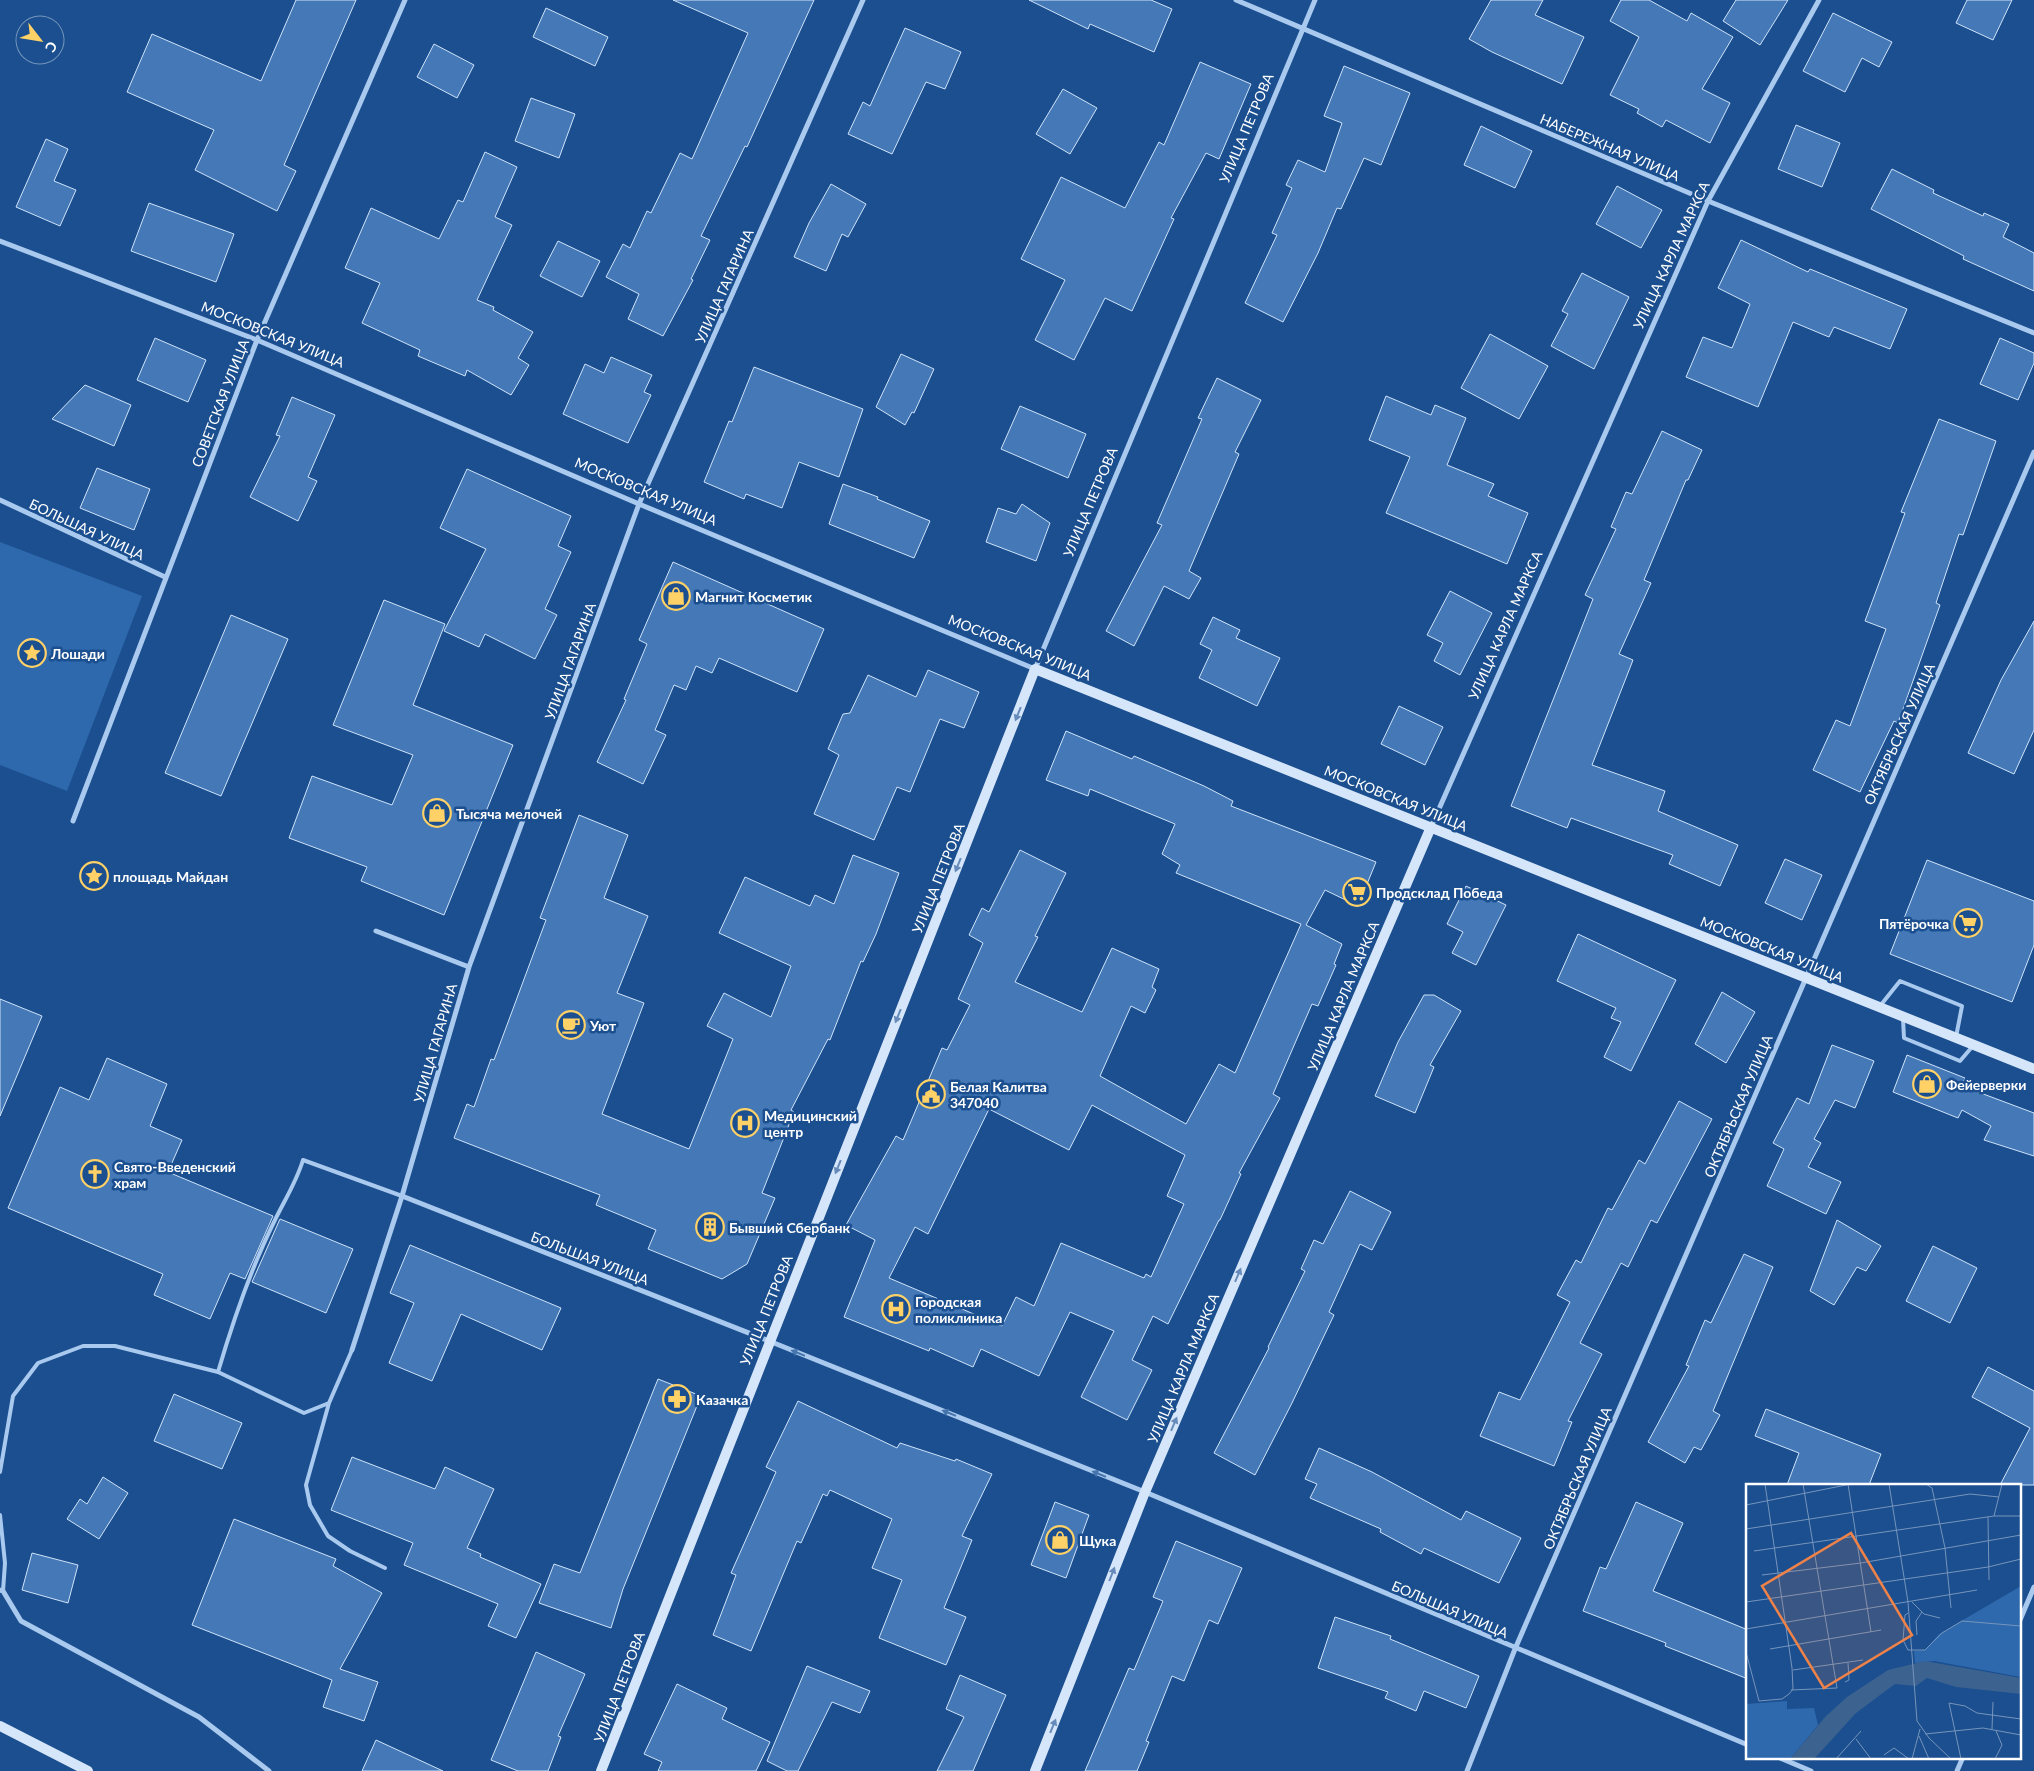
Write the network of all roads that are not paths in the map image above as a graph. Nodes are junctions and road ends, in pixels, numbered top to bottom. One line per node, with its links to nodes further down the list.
1 (405, 0): 10 (street, СОВЕТСКАЯ УЛИЦА)
2 (863, 0): 13 (street, УЛИЦА ГАГАРИНА)
3 (1236, 0): 6 (street, НАБЕРЕЖНАЯ УЛИЦА)
4 (1315, 0): 6 (street, УЛИЦА ПЕТРОВА)
5 (1819, 0): 7 (street, УЛИЦА КАРЛА МАРКСА)
6 (1303, 29): 7 (street, НАБЕРЕЖНАЯ УЛИЦА); 15 (street, УЛИЦА ПЕТРОВА)
7 (1708, 201): 9 (street, НАБЕРЕЖНАЯ УЛИЦА); 17 (street, УЛИЦА КАРЛА МАРКСА)
8 (0, 241): 10 (street, МОСКОВСКАЯ УЛИЦА)
9 (2034, 332)
10 (257, 340): 13 (street, МОСКОВСКАЯ УЛИЦА); 14 (street, СОВЕТСКАЯ УЛИЦА)
11 (2034, 452): 20 (street, ОКТЯБРЬСКАЯ УЛИЦА)
12 (0, 500): 14 (street, БОЛЬШАЯ УЛИЦА)
13 (639, 504): 15 (street, МОСКОВСКАЯ УЛИЦА); 19 (street, УЛИЦА ГАГАРИНА)
14 (165, 577): 16 (street, СОВЕТСКАЯ УЛИЦА)
15 (1035, 669): 17 (street, МОСКОВСКАЯ УЛИЦА); 27 (street, УЛИЦА ПЕТРОВА, one-way to 27)
16 (73, 821)
17 (1431, 827): 20 (street, МОСКОВСКАЯ УЛИЦА); 32 (street, УЛИЦА КАРЛА МАРКСА, one-way to 17)
18 (376, 931): 19 (street)
19 (468, 967): 26 (street, УЛИЦА ГАГАРИНА)
20 (1805, 977): 21 (street, МОСКОВСКАЯ УЛИЦА); 38 (street, ОКТЯБРЬСКАЯ УЛИЦА)
21 (1879, 1008): 22 (street, МОСКОВСКАЯ УЛИЦА); 23 (lane)
22 (1902, 1017): 23 (street, МОСКОВСКАЯ УЛИЦА); 24 (lane)
23 (1956, 1037): 24 (street, МОСКОВСКАЯ УЛИЦА)
24 (1974, 1045): 25 (street, МОСКОВСКАЯ УЛИЦА)
25 (2034, 1069)
26 (402, 1196): 27 (street, БОЛЬШАЯ УЛИЦА); 28 (street, УЛИЦА ГАГАРИНА); 29 (lane)
27 (769, 1341): 32 (street, БОЛЬШАЯ УЛИЦА, one-way to 27); 45 (street, УЛИЦА ПЕТРОВА)
28 (352, 1350): 30 (lane)
29 (218, 1372): 30 (lane); 31 (lane)
30 (329, 1403): 34 (lane)
31 (0, 1472)
32 (1144, 1492): 38 (street, БОЛЬШАЯ УЛИЦА); 46 (street, УЛИЦА КАРЛА МАРКСА, one-way to 32)
33 (0, 1515): 36 (lane)
34 (385, 1568)
35 (2034, 1587): 37 (street)
36 (2, 1591): 44 (street)
37 (2022, 1615)
38 (1515, 1649): 40 (street, БОЛЬШАЯ УЛИЦА); 47 (street, ОКТЯБРЬСКАЯ УЛИЦА)
39 (0, 1726): 43 (street)
40 (1746, 1744)
41 (1780, 1758): 48 (street)
42 (1963, 1758): 49 (street)
43 (88, 1771)
44 (269, 1771)
45 (601, 1771)
46 (1035, 1771)
47 (1467, 1771)
48 (1811, 1771)
49 (1957, 1771)

